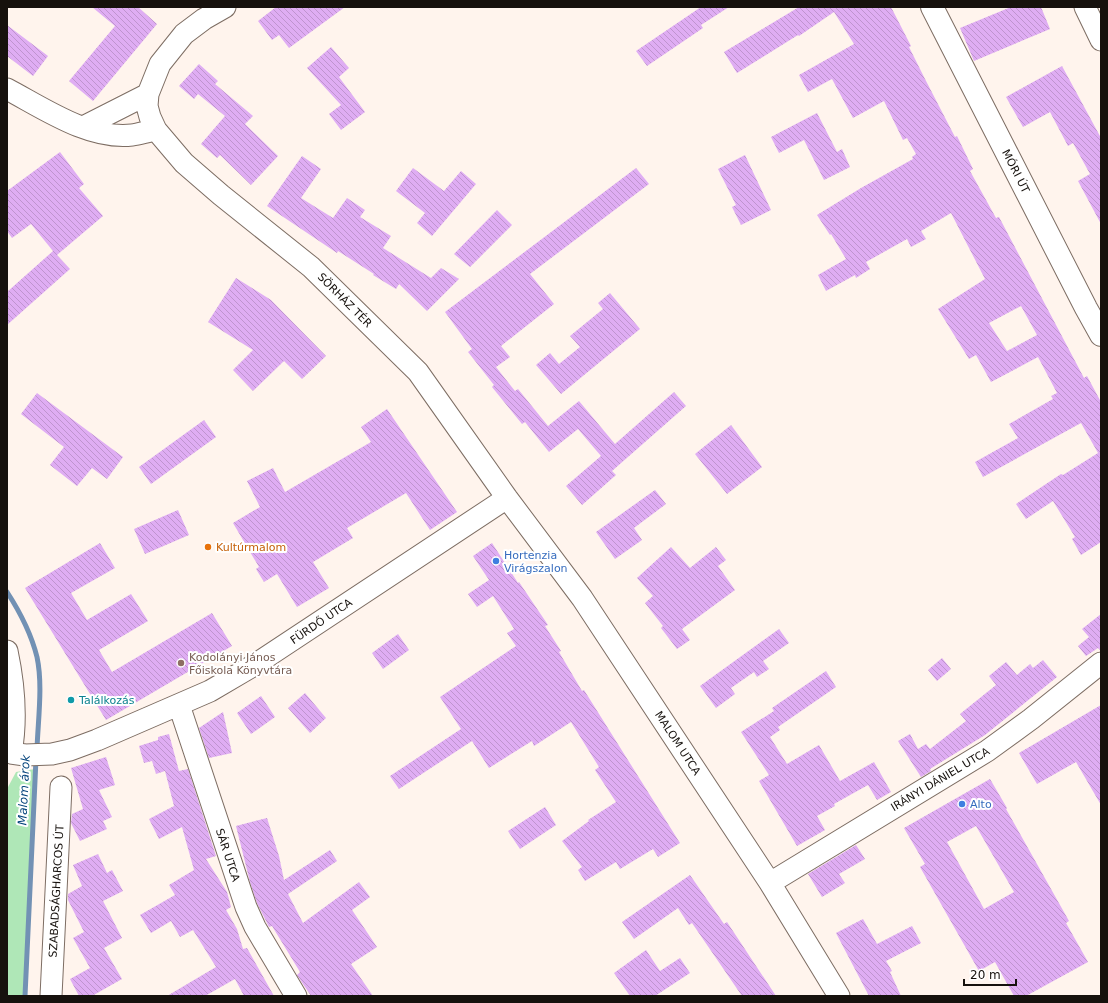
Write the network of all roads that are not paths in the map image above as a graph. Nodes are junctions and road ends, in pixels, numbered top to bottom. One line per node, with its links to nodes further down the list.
1 (225, 7): 6 (street)
2 (932, 7): 9 (main road, MÓRI ÚT)
3 (1085, 7): 4 (street)
4 (1101, 40)
5 (7, 89): 7 (street)
6 (148, 94): 7 (street); 8 (street)
7 (83, 127): 8 (street)
8 (156, 130): 10 (street, SÖRHÁZ TÉR)
9 (1101, 335)
10 (506, 498): 13 (street, FÜRDŐ UTCA); 15 (street, MALOM UTCA)
11 (7, 651): 13 (street, FÜRDŐ UTCA)
12 (1101, 663): 15 (street, IRÁNYI DÁNIEL UTCA)
13 (179, 705): 17 (street, SÁR UTCA)
14 (61, 786): 16 (street, SZABADSÁGHARCOS ÚT)
15 (770, 883): 18 (street, MALOM UTCA)
16 (51, 996)
17 (296, 996)
18 (839, 996)

